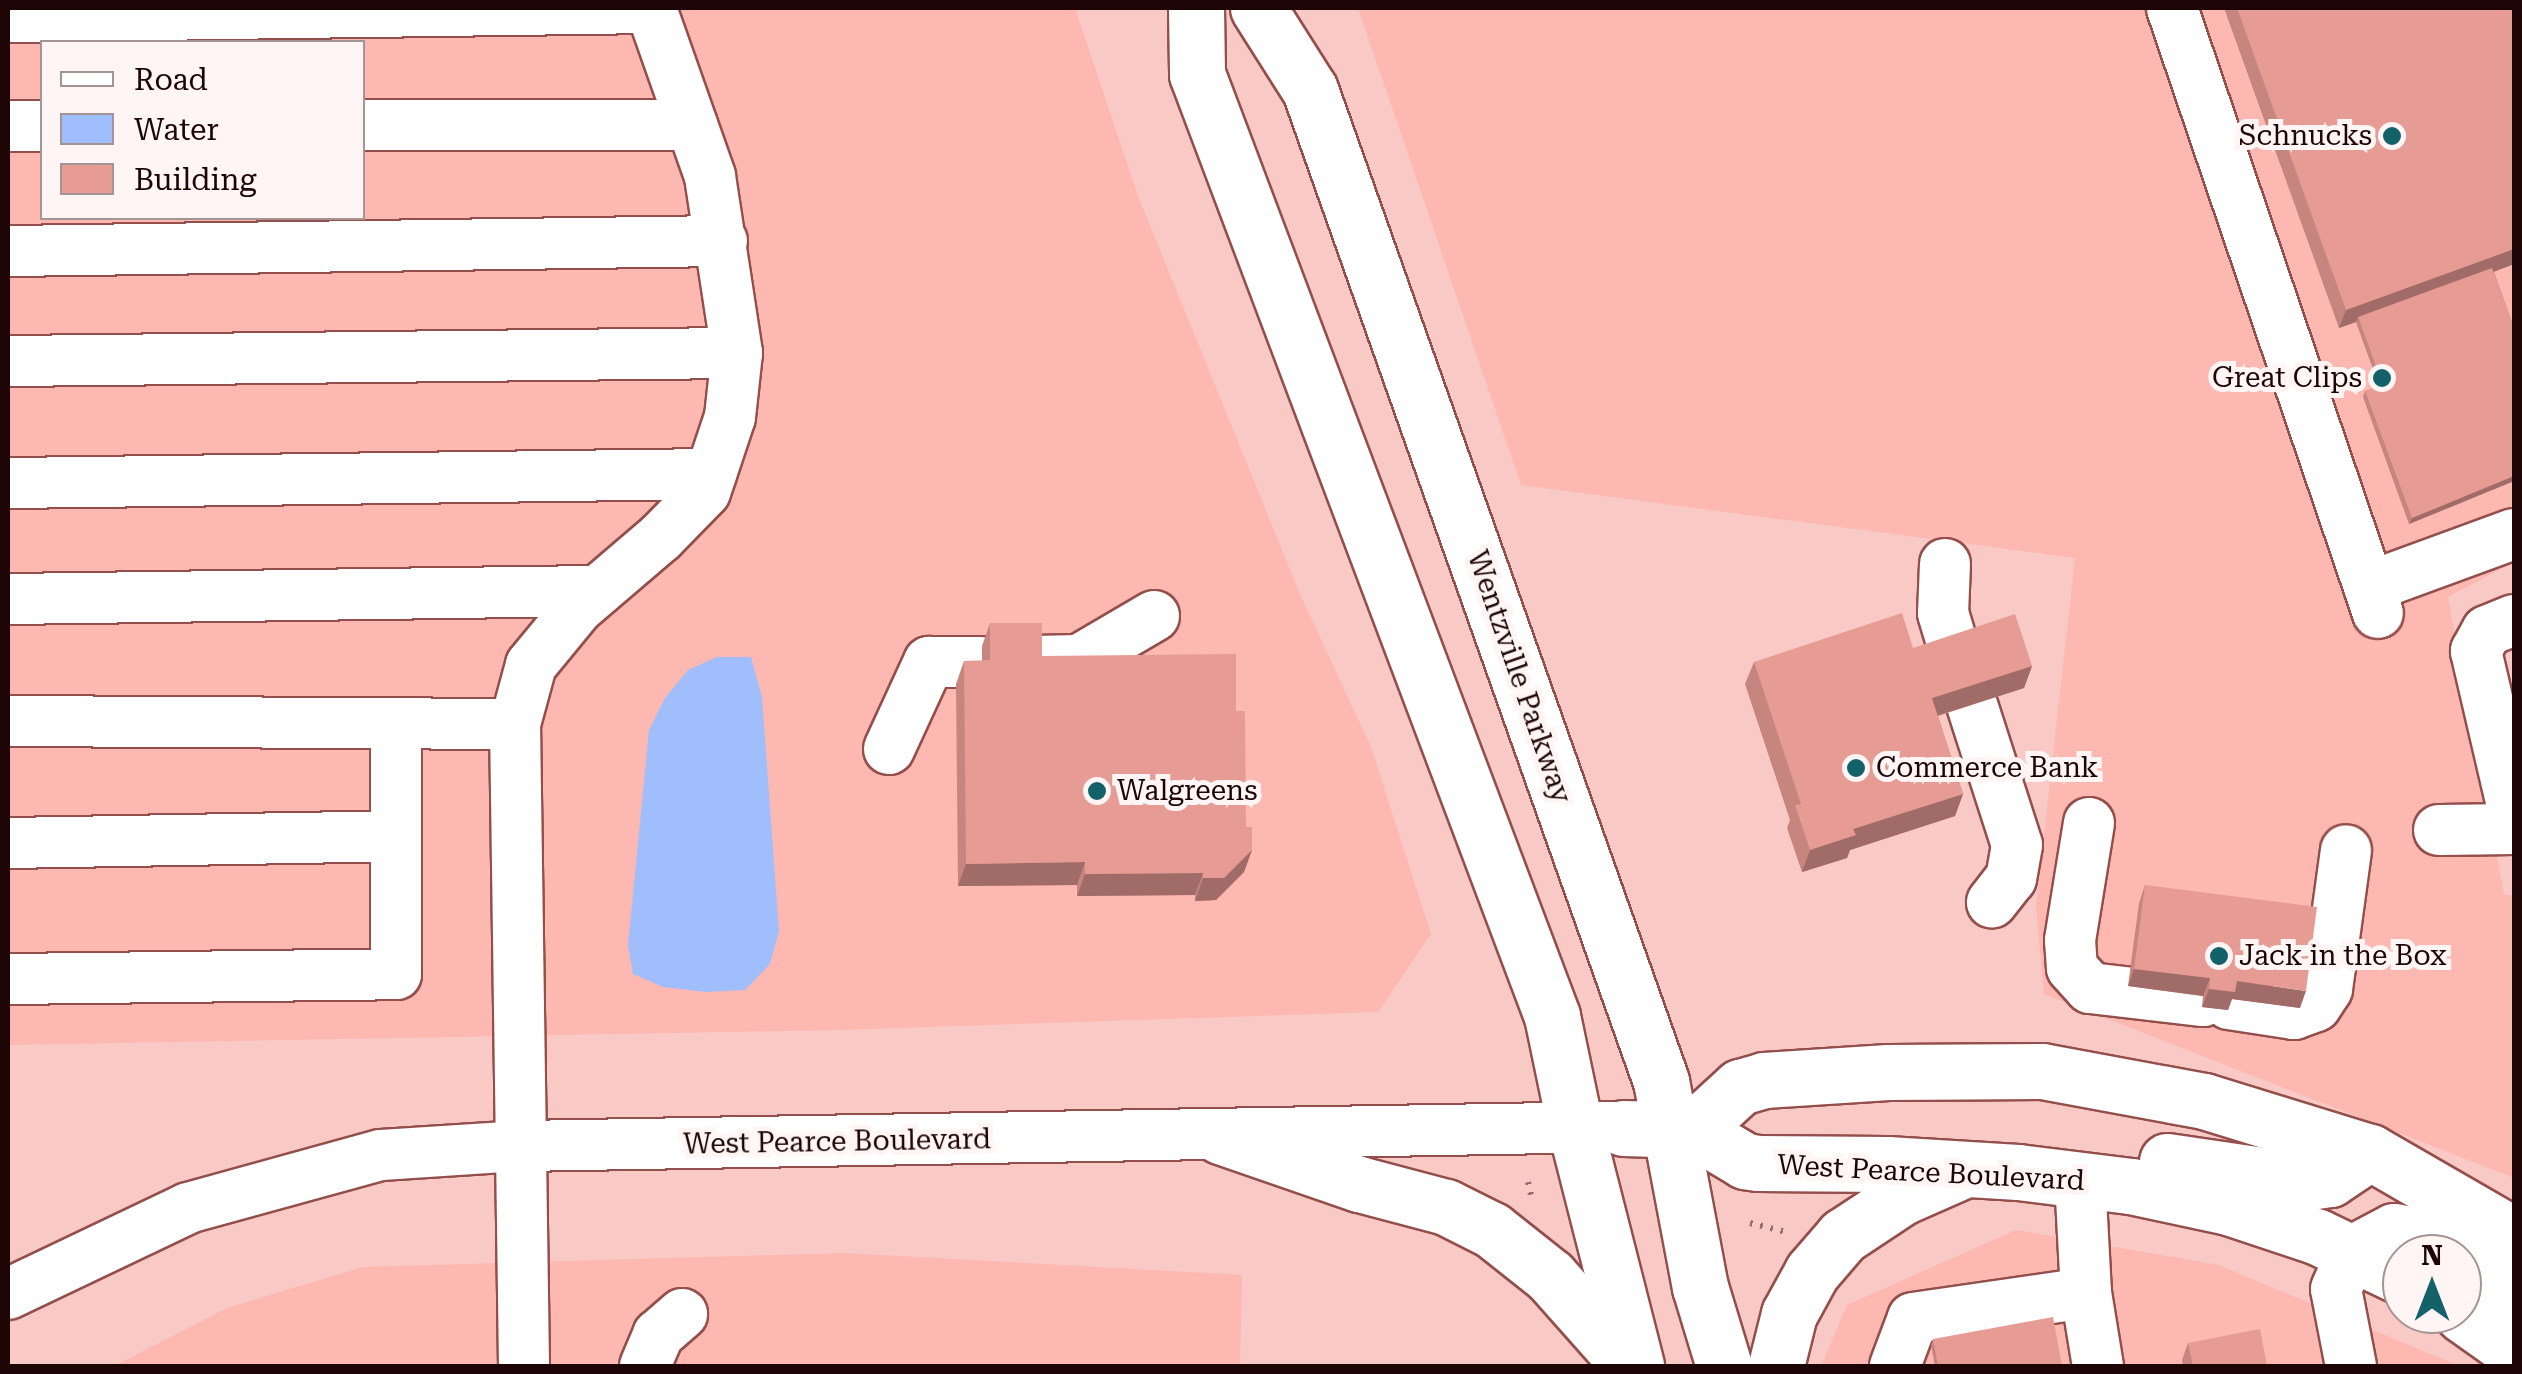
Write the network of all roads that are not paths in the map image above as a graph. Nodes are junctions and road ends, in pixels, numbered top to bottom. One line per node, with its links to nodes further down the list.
1 (651, 8): 5 (street); 8 (street)
2 (1196, 8): 40 (main road, Wentzville Parkway)
3 (1258, 8): 40 (main road, Wentzville Parkway)
4 (2172, 8): 17 (street)
5 (539, 10): 6 (street)
6 (8, 17)
7 (365, 125): 8 (street)
8 (692, 125): 11 (street)
9 (8, 126): 10 (street)
10 (40, 126)
11 (722, 241): 12 (street); 13 (street)
12 (8, 251)
13 (736, 353): 14 (street); 15 (street)
14 (8, 360)
15 (711, 474): 16 (street); 19 (street)
16 (8, 483)
17 (2514, 534)
18 (1944, 564): 23 (street)
19 (597, 592): 20 (street); 29 (street)
20 (8, 600)
21 (1154, 616): 24 (street)
22 (2514, 620): 31 (street)
23 (1955, 653)
24 (1034, 661)
25 (982, 662): 30 (street)
26 (1972, 705): 38 (street)
27 (8, 721): 28 (street)
28 (396, 723): 29 (street); 35 (street)
29 (515, 724): 42 (street)
30 (889, 750)
31 (2514, 814)
32 (2090, 822): 37 (street)
33 (2514, 829): 34 (street)
34 (2439, 830)
35 (396, 836): 36 (street); 39 (street)
36 (8, 843)
37 (2346, 850)
38 (1992, 902)
39 (8, 979)
40 (1640, 1128): 41 (street, West Pearce Boulevard); 43 (main road); 44 (main road, West Pearce Boulevard); 59 (main road, Wentzville Parkway); 60 (main road, Wentzville Parkway)
41 (1220, 1136): 42 (street, West Pearce Boulevard); 59 (main road)
42 (522, 1146): 52 (street, West Pearce Boulevard); 57 (street)
43 (2370, 1152): 44 (main road); 46 (main road)
44 (1985, 1170): 45 (main road, West Pearce Boulevard); 61 (main road)
45 (2080, 1180): 48 (main road, West Pearce Boulevard); 51 (street)
46 (2514, 1235)
47 (2382, 1238): 48 (main road)
48 (2352, 1253): 49 (main road, West Pearce Boulevard); 64 (street)
49 (2382, 1267)
50 (2482, 1273): 53 (main road)
51 (2086, 1293): 62 (street); 63 (street)
52 (8, 1294)
53 (2514, 1294)
54 (682, 1314): 58 (street)
55 (2482, 1328): 56 (main road)
56 (2514, 1351)
57 (524, 1366)
58 (645, 1366)
59 (1633, 1366)
60 (1724, 1366)
61 (1776, 1366)
62 (1896, 1366)
63 (2098, 1366)
64 (2351, 1366)

